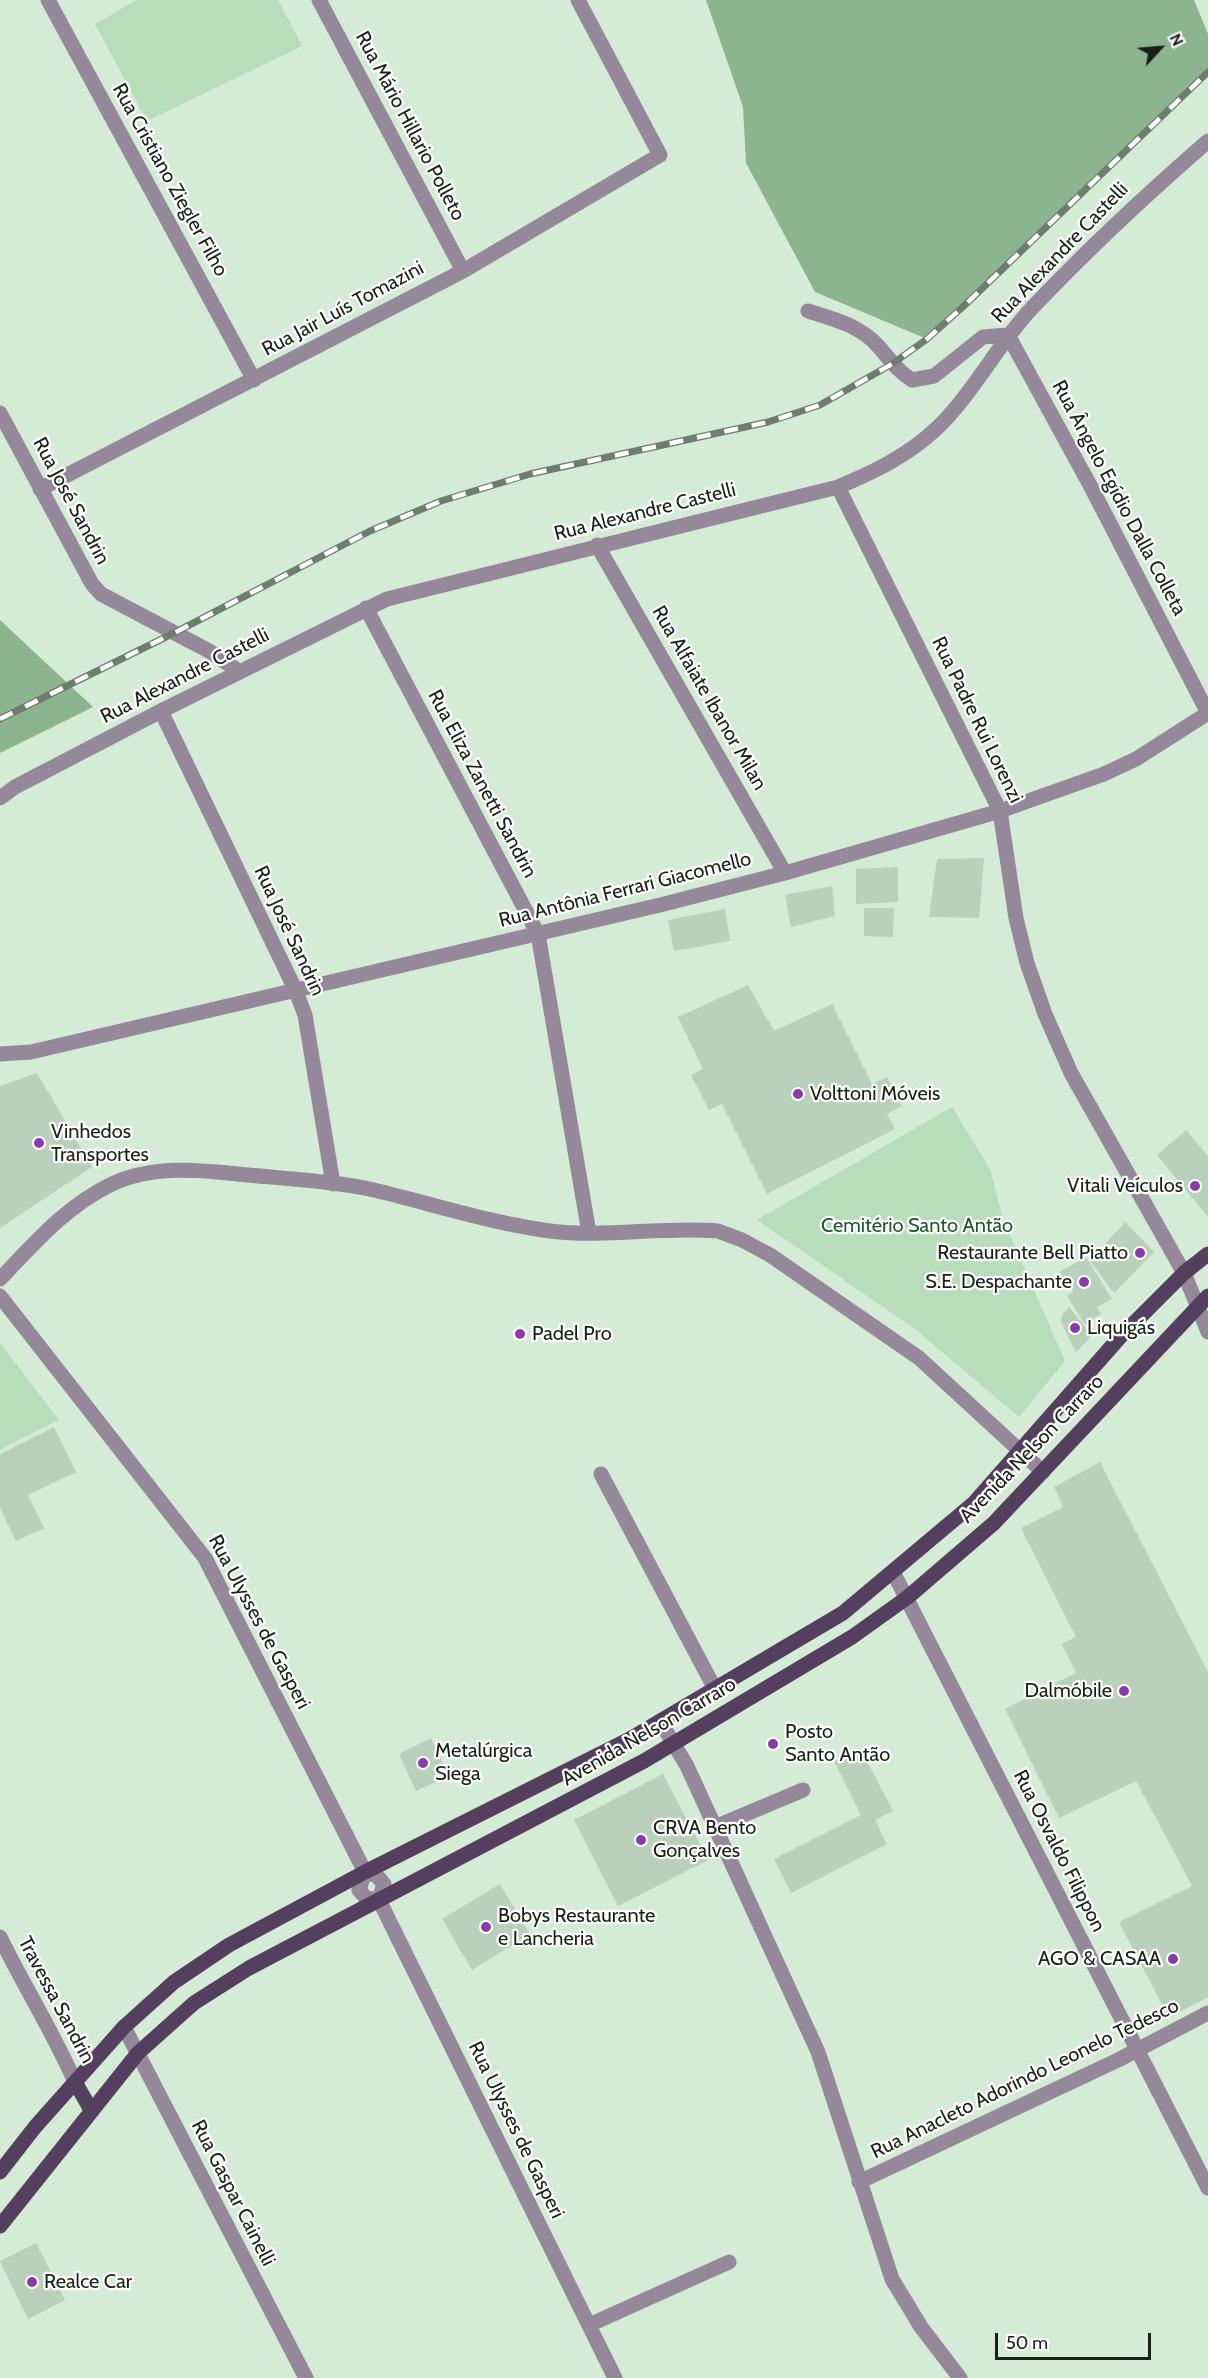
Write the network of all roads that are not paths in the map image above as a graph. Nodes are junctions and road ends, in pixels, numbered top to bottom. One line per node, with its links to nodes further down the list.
1 (48, 0): 8 (street, Rua Cristiano Ziegler Filho)
2 (319, 0): 5 (street, Rua Mário Hillario Polleto)
3 (578, 0): 5 (street, Rua Jair Luís Tomazini)
4 (1208, 141): 7 (street, Rua Alexandre Castelli)
5 (463, 271): 8 (street, Rua Jair Luís Tomazini)
6 (808, 311): 7 (street)
7 (1008, 335): 10 (street, Rua Alexandre Castelli); 16 (street, Rua Ângelo Egídio Dalla Colleta)
8 (254, 380): 11 (street, Rua Jair Luís Tomazini)
9 (0, 413): 11 (street, Rua José Sandrin)
10 (838, 487): 12 (street, Rua Alexandre Castelli); 18 (street, Rua Padre Rui Lorenzi)
11 (40, 489): 14 (street, Rua José Sandrin)
12 (597, 545): 13 (street, Rua Alexandre Castelli); 19 (street, Rua Alfaiate Ibanor Milan)
13 (366, 608): 14 (street, Rua Alexandre Castelli); 20 (street, Rua Eliza Zanetti Sandrin)
14 (240, 672): 15 (street, Rua Alexandre Castelli)
15 (160, 711): 17 (street, Rua Alexandre Castelli); 21 (street, Rua José Sandrin)
16 (1208, 713): 18 (street, Rua Antônia Ferrari Giacomello)
17 (0, 798)
18 (1000, 811): 19 (street, Rua Antônia Ferrari Giacomello); 26 (street, Rua Padre Rui Lorenzi)
19 (785, 873): 20 (street, Rua Antônia Ferrari Giacomello)
20 (538, 934): 21 (street, Rua Antônia Ferrari Giacomello); 24 (street, Rua Eliza Zanetti Sandrin)
21 (295, 990): 22 (street, Rua Antônia Ferrari Giacomello); 23 (street, Rua José Sandrin)
22 (0, 1054)
23 (333, 1184): 24 (street); 27 (street)
24 (589, 1233): 31 (street)
25 (1208, 1254): 26 (main road, Avenida Nelson Carraro)
26 (1184, 1273): 29 (street, Rua Padre Rui Lorenzi); 31 (main road, Avenida Nelson Carraro)
27 (0, 1279)
28 (0, 1296): 47 (street, Rua Ulysses de Gasperi)
29 (1202, 1301): 30 (street, Rua Padre Rui Lorenzi); 32 (main road, Avenida Nelson Carraro)
30 (1208, 1332)
31 (1020, 1452): 32 (street); 34 (main road, Avenida Nelson Carraro)
32 (1043, 1472): 35 (main road, Avenida Nelson Carraro)
33 (601, 1474): 40 (street)
34 (974, 1503): 35 (main road); 36 (main road, Avenida Nelson Carraro)
35 (994, 1523): 37 (main road, Avenida Nelson Carraro)
36 (893, 1572): 37 (street, Rua Osvaldo Filippon); 38 (main road, Avenida Nelson Carraro)
37 (908, 1597): 39 (main road, Avenida Nelson Carraro); 52 (street, Rua Osvaldo Filippon)
38 (766, 1659): 39 (main road); 40 (main road, Avenida Nelson Carraro)
39 (783, 1680): 43 (main road, Avenida Nelson Carraro)
40 (715, 1689): 41 (main road, Avenida Nelson Carraro)
41 (660, 1721): 42 (main road, Avenida Nelson Carraro); 43 (street)
42 (630, 1739): 44 (main road); 47 (main road, Avenida Nelson Carraro)
43 (673, 1744): 44 (main road, Avenida Nelson Carraro); 46 (street)
44 (644, 1761): 48 (main road, Avenida Nelson Carraro)
45 (803, 1790): 46 (street)
46 (715, 1827): 57 (street)
47 (365, 1872): 48 (street, Rua Ulysses de Gasperi); 51 (main road, Avenida Nelson Carraro)
48 (379, 1900): 53 (main road, Avenida Nelson Carraro); 61 (street, Rua Ulysses de Gasperi)
49 (0, 1937): 54 (street, Travessa Sandrin)
50 (1208, 2013): 52 (street, Rua Anacleto Adorindo Leonelo Tedesco)
51 (124, 2027): 53 (street, Rua Gaspar Cainelli); 54 (main road, Avenida Nelson Carraro)
52 (1137, 2050): 57 (street, Rua Anacleto Adorindo Leonelo Tedesco); 58 (street, Rua Osvaldo Filippon)
53 (138, 2053): 55 (main road, Avenida Nelson Carraro); 62 (street, Rua Gaspar Cainelli)
54 (75, 2082): 55 (main road); 56 (main road, Avenida Nelson Carraro)
55 (91, 2110): 59 (main road, Avenida Nelson Carraro)
56 (0, 2172)
57 (860, 2182): 64 (street)
58 (1208, 2188)
59 (0, 2226)
60 (729, 2262): 61 (street)
61 (589, 2325): 63 (street, Rua Ulysses de Gasperi)
62 (306, 2378)
63 (615, 2378)
64 (960, 2378)

